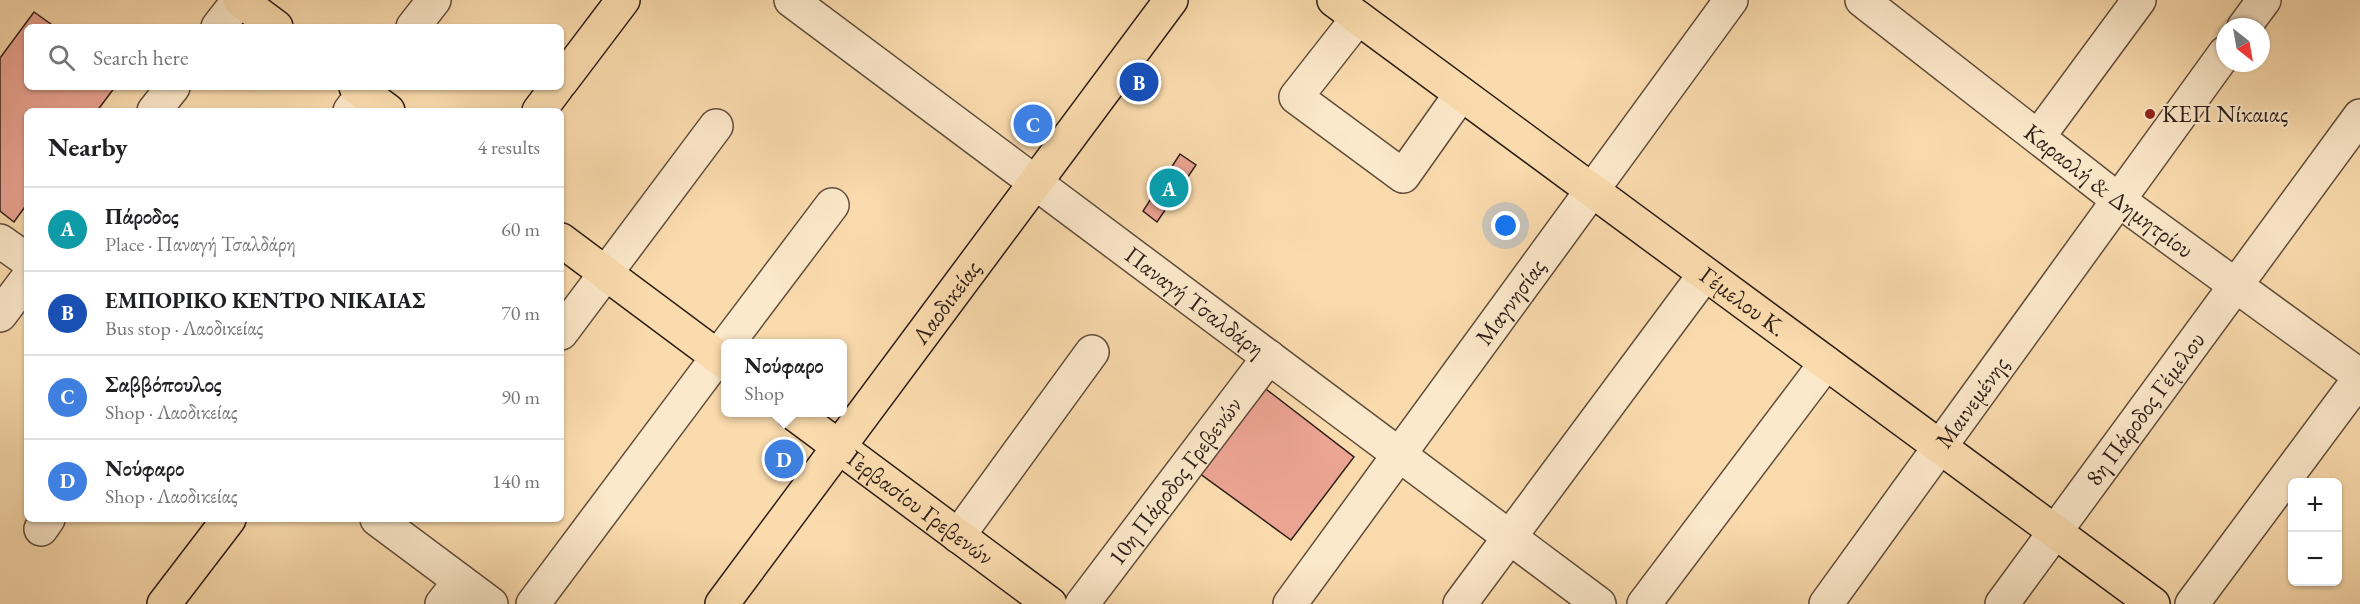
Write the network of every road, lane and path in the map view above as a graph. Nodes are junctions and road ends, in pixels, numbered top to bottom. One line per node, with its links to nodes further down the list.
1 (239, 0): 12 (street); 13 (main road)
2 (434, 0): 14 (street)
3 (622, 0): 16 (main road)
4 (791, 0): 25 (street, Παναγή Τσαλδάρη)
5 (1171, 0): 25 (main road, Λαοδικείας)
6 (1731, 0): 26 (street, Μαγνησίας)
7 (1862, 0): 24 (street, Καραολή & Δημητρίου)
8 (2139, 0): 24 (street)
9 (2264, 0): 11 (street)
10 (1346, 9): 19 (main road, Γέμελου Κ.); 19 (street)
11 (2251, 18)
12 (220, 24)
13 (272, 24)
14 (415, 24)
15 (2216, 65): 27 (street, Μαινεμένης)
16 (564, 78)
17 (171, 90): 20 (street)
18 (555, 90): 21 (main road)
19 (1461, 94): 26 (main road, Γέμελου Κ.)
20 (156, 108)
21 (541, 108)
22 (2360, 116): 35 (street, 8η Πάροδος Γέμελου)
23 (716, 126): 32 (street)
24 (2038, 137): 27 (street, Καραολή & Δημητρίου)
25 (1036, 182): 42 (street, Παναγή Τσαλδάρη); 47 (main road, Λαοδικείας)
26 (1592, 190): 33 (main road, Γέμελου Κ.); 48 (street, Μαγνησίας)
27 (2117, 199): 35 (street, Καραολή & Δημητρίου); 46 (street, Μαινεμένης)
28 (832, 205): 38 (street)
29 (0, 241): 31 (street)
30 (564, 242): 32 (main road)
31 (24, 258)
32 (607, 274): 37 (street); 39 (main road)
33 (1705, 274): 43 (main road, Γέμελου Κ.); 54 (street)
34 (24, 283): 36 (street)
35 (2237, 286): 44 (street, Καραολή & Δημητρίου); 52 (street, 8η Πάροδος Γέμελου)
36 (0, 315)
37 (564, 329)
38 (734, 339)
39 (721, 350)
40 (1092, 352): 53 (street)
41 (721, 356): 58 (street)
42 (1269, 357): 48 (street, Παναγή Τσαλδάρη); 61 (street, 10η Πάροδος Γρεβενών)
43 (1826, 363): 46 (main road, Γέμελου Κ.); 65 (street)
44 (2360, 377): 69 (street)
45 (799, 417): 47 (main road, Γερβασίου Γρεβενών)
46 (1939, 446): 52 (main road, Γέμελου Κ.); 66 (street, Μαινεμένης)
47 (839, 447): 53 (main road, Γερβασίου Γρεβενών); 59 (main road, Λαοδικείας)
48 (1399, 454): 54 (street, Παναγή Τσαλδάρη); 62 (street, Μαγνησίας)
49 (227, 522): 56 (main road)
50 (387, 522): 51 (street)
51 (411, 529): 55 (street)
52 (2055, 532): 67 (street, 8η Πάροδος Γέμελου); 68 (main road, Γέμελου Κ.)
53 (958, 536): 60 (main road, Γερβασίου Γρεβενών)
54 (1510, 537): 63 (street); 64 (street, Παναγή Τσαλδάρη)
55 (451, 592): 57 (street)
56 (164, 604)
57 (491, 604)
58 (533, 604)
59 (722, 604)
60 (1050, 604)
61 (1082, 604)
62 (1290, 604)
63 (1460, 604)
64 (1599, 604)
65 (1644, 604)
66 (1826, 604)
67 (2002, 604)
68 (2153, 604)
69 (2192, 604)

